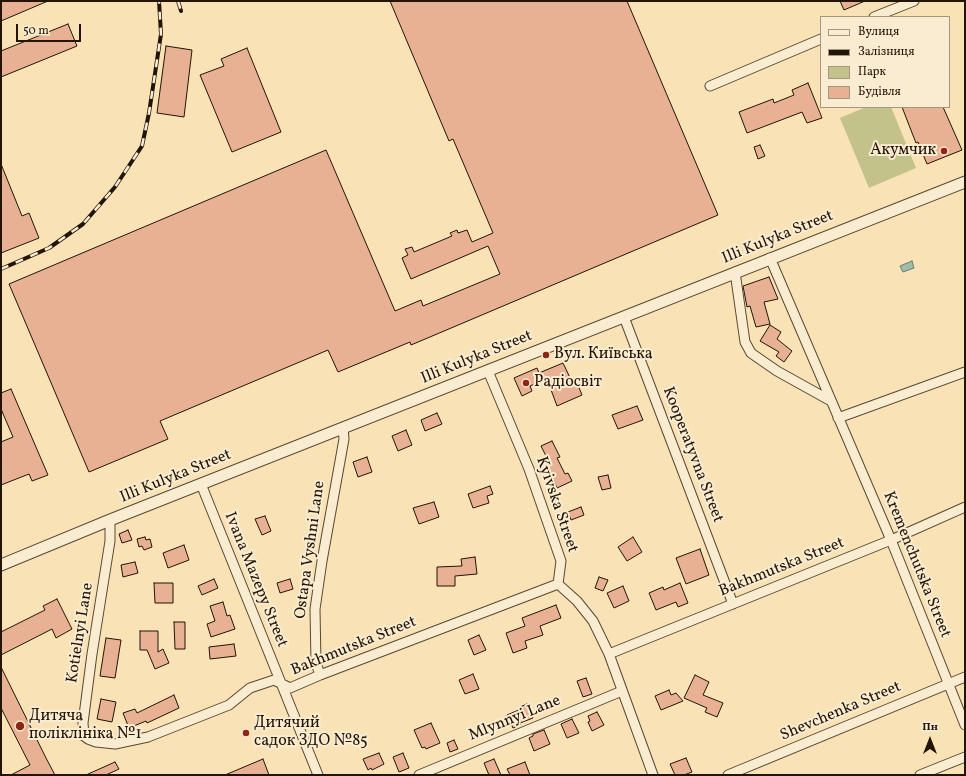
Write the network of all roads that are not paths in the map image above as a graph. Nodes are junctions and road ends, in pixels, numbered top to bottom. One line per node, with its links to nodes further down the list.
1 (914, 1): 2 (street)
2 (876, 16)
3 (820, 39): 4 (street)
4 (710, 86)
5 (965, 182): 6 (street, Illi Kulyka Street)
6 (770, 258): 7 (street, Illi Kulyka Street); 11 (street, Kremenchutska Street)
7 (735, 272): 8 (street, Illi Kulyka Street); 11 (street)
8 (624, 317): 9 (street, Illi Kulyka Street); 20 (street, Kooperatyvna Street)
9 (488, 371): 13 (street, Illi Kulyka Street); 19 (street, Kyivska Street)
10 (965, 372): 12 (street)
11 (831, 401): 12 (street, Kremenchutska Street)
12 (838, 418): 17 (street, Kremenchutska Street)
13 (343, 428): 14 (street, Illi Kulyka Street); 22 (street, Ostapa Vyshni Lane)
14 (201, 484): 16 (street, Illi Kulyka Street); 24 (street, Ivana Mazepy Street)
15 (965, 507): 17 (street, Bakhmutska Street)
16 (110, 520): 18 (street, Illi Kulyka Street); 28 (street, Kotielnyi Lane)
17 (891, 540): 20 (street, Bakhmutska Street); 25 (street, Kremenchutska Street)
18 (1, 565)
19 (558, 584): 21 (street); 22 (street, Bakhmutska Street)
20 (732, 604): 21 (street, Bakhmutska Street)
21 (609, 654): 26 (street)
22 (320, 675): 24 (street, Bakhmutska Street)
23 (965, 677): 25 (street, Shevchenka Street)
24 (281, 684): 28 (street, Bakhmutska Street); 30 (street, Ivana Mazepy Street)
25 (948, 684): 27 (street, Kremenchutska Street); 33 (street, Shevchenka Street)
26 (622, 691): 31 (street, Mlynnyi Lane); 32 (street)
27 (965, 725)
28 (96, 742)
29 (965, 757): 34 (street)
30 (318, 775)
31 (419, 775)
32 (653, 775)
33 (728, 775)
34 (920, 775)

